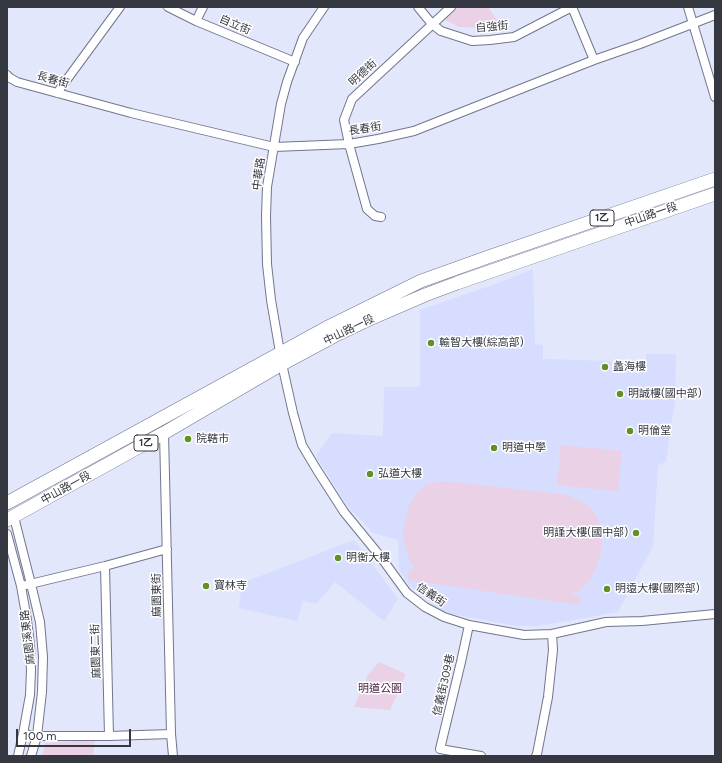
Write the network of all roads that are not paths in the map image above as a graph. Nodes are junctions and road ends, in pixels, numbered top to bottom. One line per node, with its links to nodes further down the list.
1 (120, 7): 16 (street)
2 (168, 7): 10 (street, 自立街)
3 (203, 7): 10 (street)
4 (324, 7): 14 (street, 中華路)
5 (418, 7): 12 (street, 自強街)
6 (451, 7): 12 (street, 明德街)
7 (572, 7): 12 (street, 自強街); 13 (street)
8 (688, 7): 11 (street)
9 (715, 15): 11 (street, 長春街)
10 (196, 21): 14 (street, 自立街)
11 (693, 23): 13 (street, 長春街); 17 (street)
12 (432, 24): 18 (street, 明德街)
13 (594, 60): 18 (street, 長春街)
14 (294, 62): 19 (street, 中華路)
15 (7, 75): 16 (street, 長春街)
16 (57, 93): 19 (street, 長春街)
17 (715, 96)
18 (349, 144): 19 (street, 長春街); 22 (street, 明德街)
19 (274, 148): 23 (street, 中華路)
20 (715, 179): 23 (main road, 中山路一段 / 1乙)
21 (715, 194): 23 (main road, 中山路一段 / 1乙)
22 (381, 217)
23 (282, 358): 24 (main road, 中山路一段 / 1乙); 25 (main road, 中山路一段 / 1乙); 33 (street, 信義街)
24 (164, 433): 26 (main road, 中山路一段 / 1乙); 28 (street, 麻園東街)
25 (7, 503)
26 (10, 518): 30 (street, 麻園溪東路)
27 (7, 534): 31 (street, 麻園溪東路)
28 (167, 549): 29 (street); 36 (street, 麻園東街)
29 (105, 566): 30 (street); 38 (street, 麻園東二街)
30 (31, 584): 31 (street); 37 (street, 麻園溪東路)
31 (22, 586): 35 (street, 麻園溪東路)
32 (715, 614): 34 (street, 信義街)
33 (469, 625): 34 (street, 信義街); 42 (street, 信義街309巷)
34 (552, 634): 43 (street)
35 (24, 734): 37 (street); 39 (street, 麻園溪東路)
36 (171, 734): 38 (street); 41 (street, 麻園東街)
37 (37, 736): 38 (street); 40 (street, 麻園溪東路)
38 (109, 736)
39 (18, 756)
40 (31, 756)
41 (173, 756)
42 (481, 756)
43 (536, 756)

